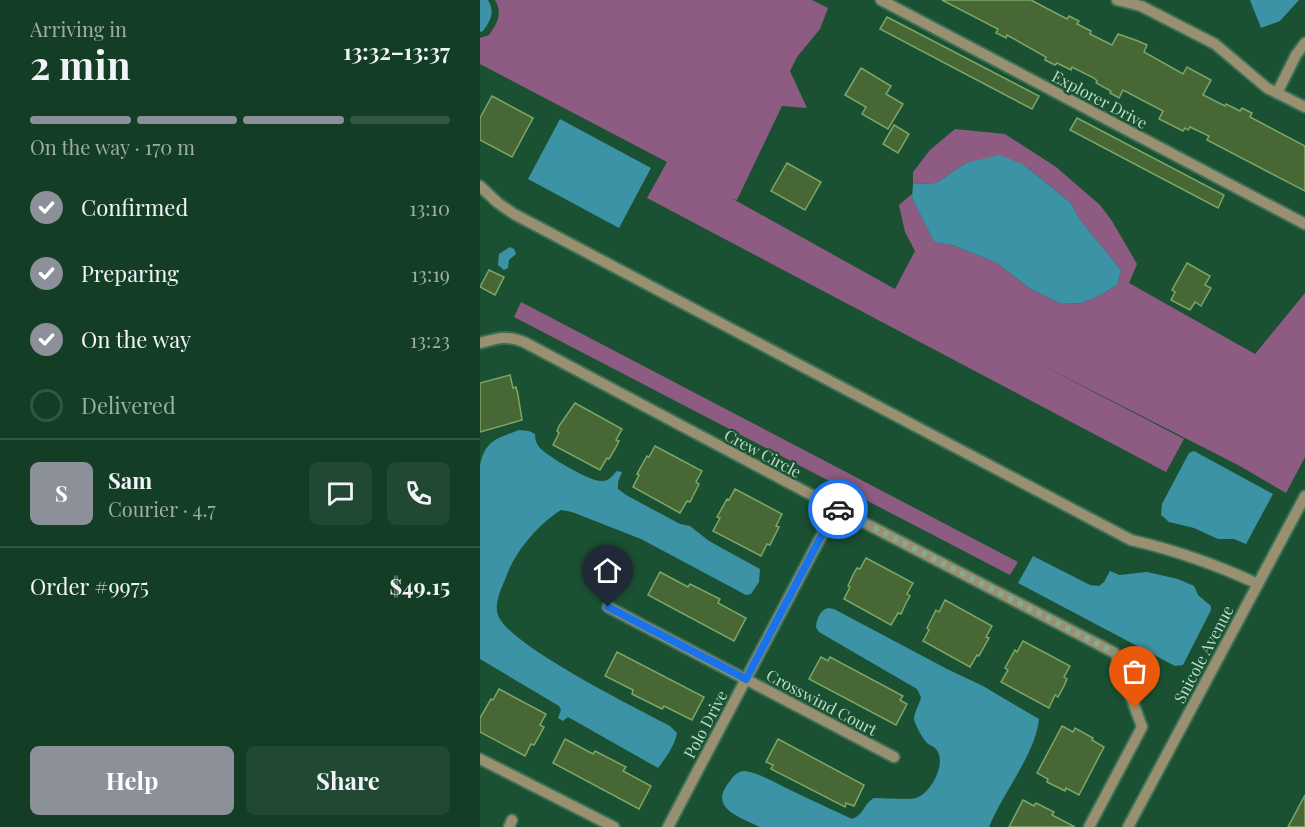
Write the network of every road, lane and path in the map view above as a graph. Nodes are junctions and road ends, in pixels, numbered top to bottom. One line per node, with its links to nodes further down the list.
1 (881, 0): 7 (street, Explorer Drive)
2 (1117, 0): 4 (street)
3 (1305, 43): 4 (street)
4 (1277, 93): 5 (street)
5 (1305, 107)
6 (480, 186): 11 (street)
7 (1305, 224)
8 (480, 343): 10 (street, Crew Circle)
9 (1305, 496): 11 (street, Snicole Avenue)
10 (836, 508): 13 (street, Polo Drive); 18 (street, Crew Circle)
11 (1258, 584): 19 (street, Snicole Avenue)
12 (608, 607): 13 (street, Crosswind Court)
13 (746, 679): 14 (street, Crosswind Court); 17 (street, Polo Drive)
14 (894, 757)
15 (480, 759): 16 (street)
16 (614, 827)
17 (668, 827)
18 (1089, 827)
19 (1128, 827)

